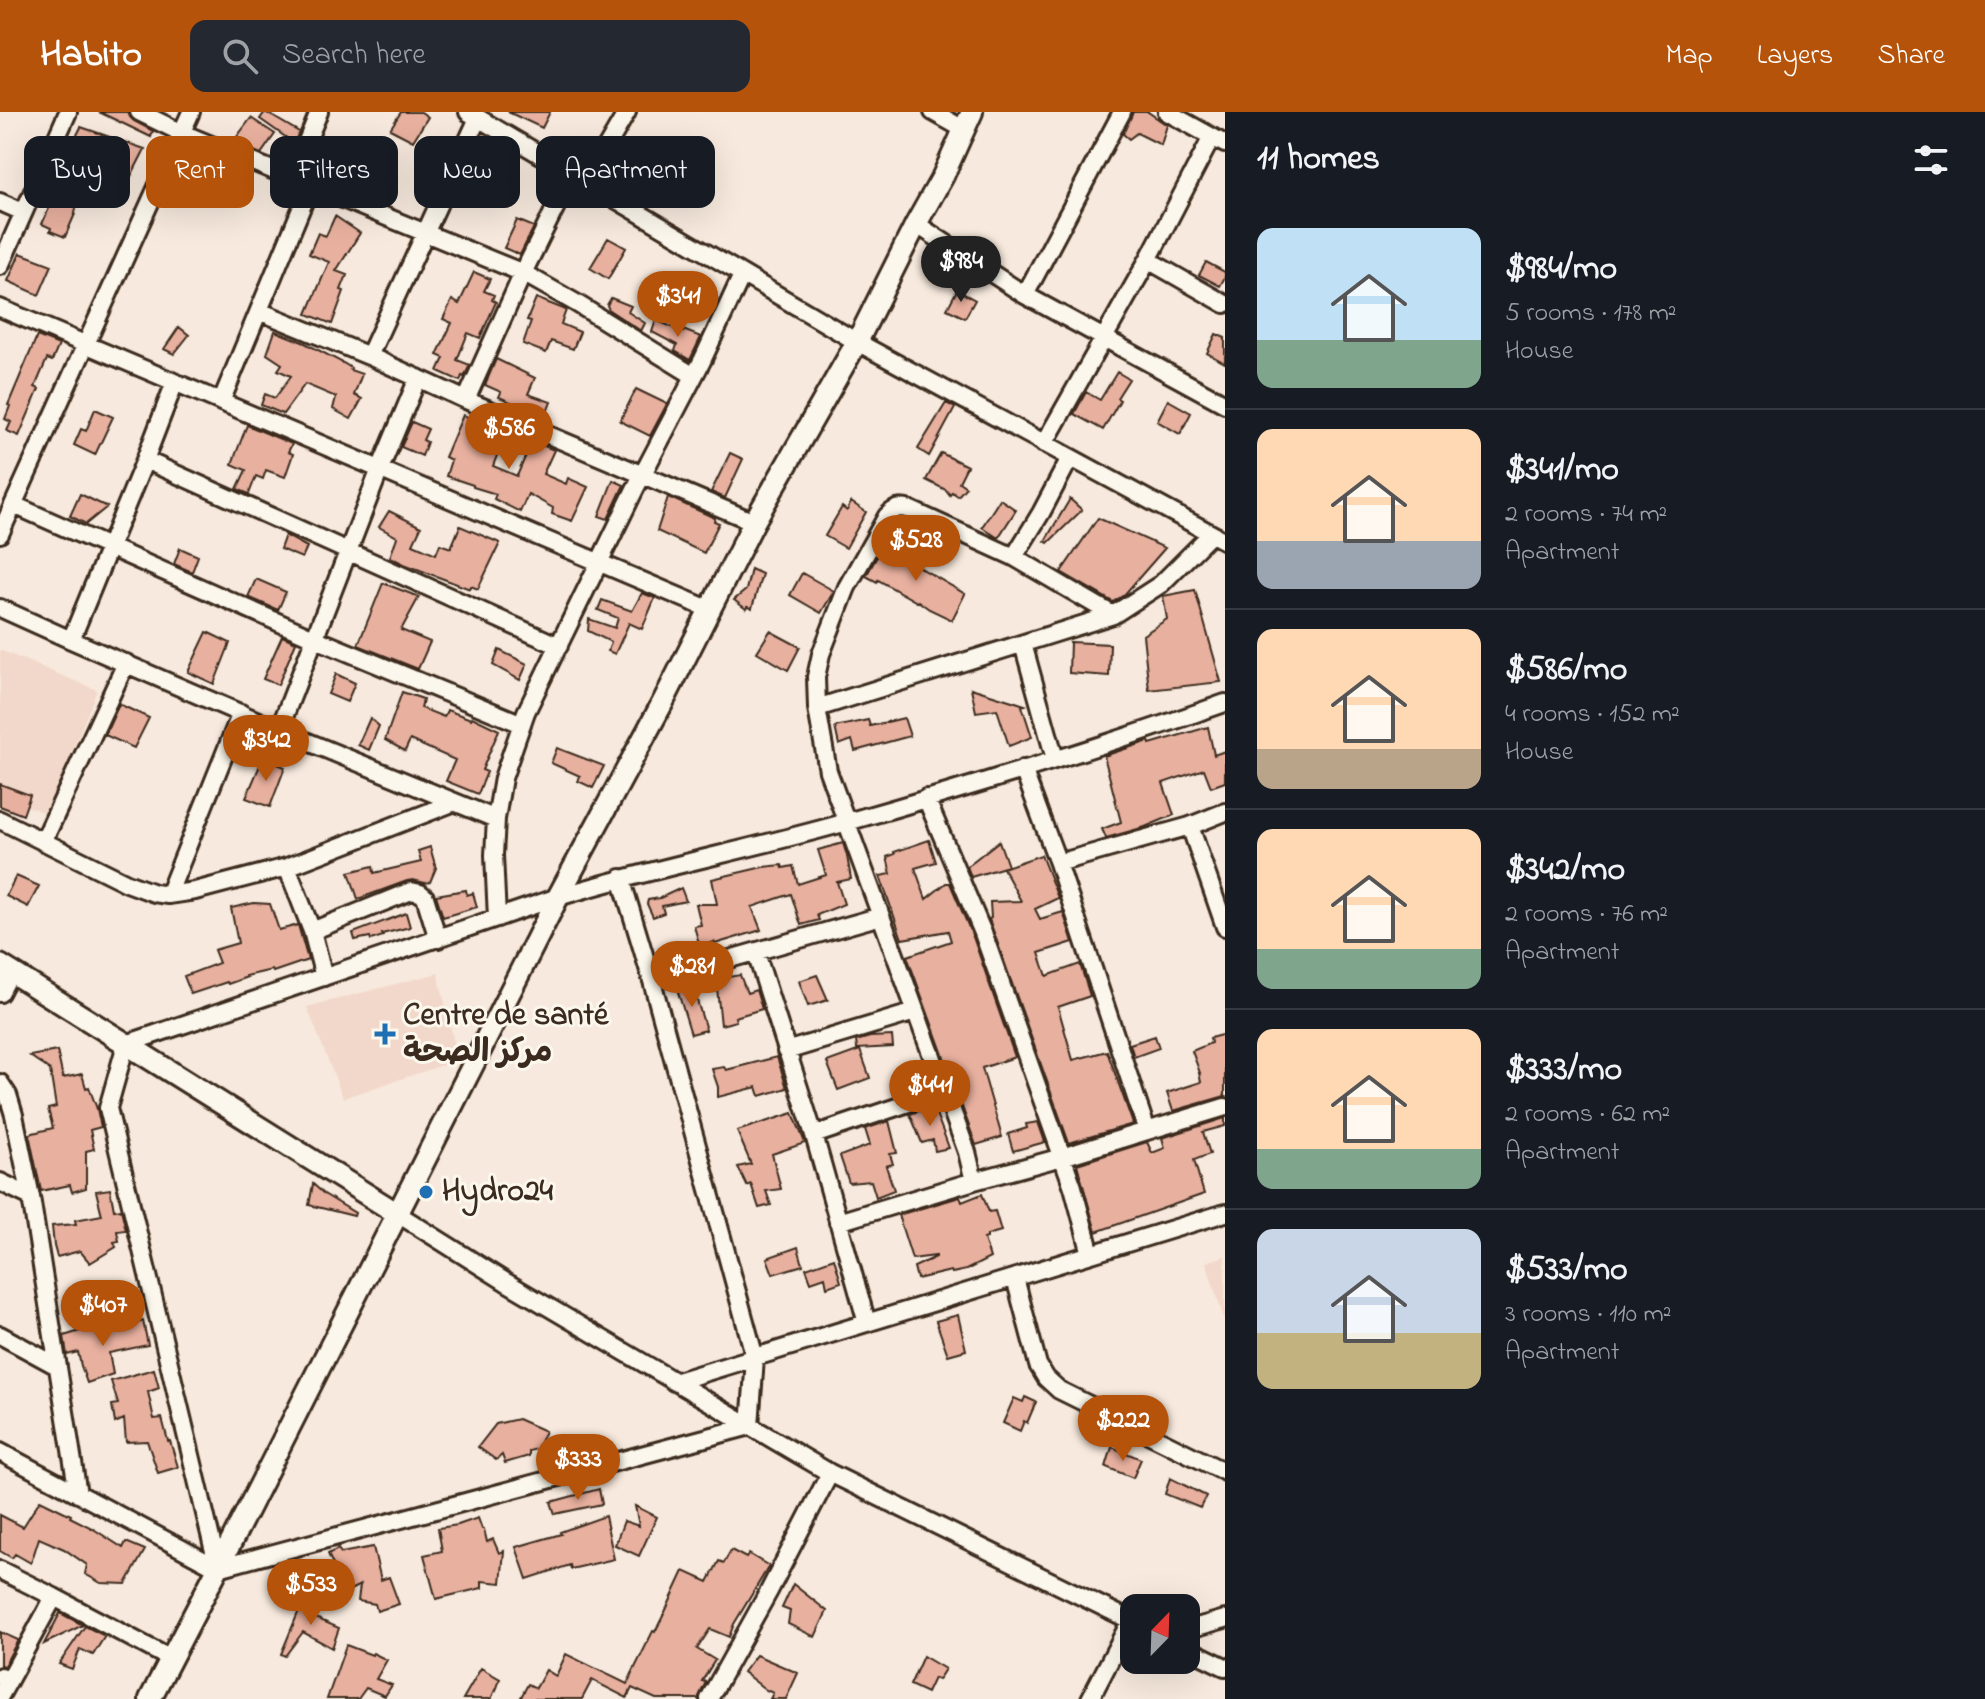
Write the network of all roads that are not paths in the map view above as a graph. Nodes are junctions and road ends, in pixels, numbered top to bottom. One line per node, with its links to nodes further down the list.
1 (68, 112): 22 (street)
2 (139, 112): 11 (street)
3 (191, 112): 11 (street)
4 (319, 112): 12 (street)
5 (627, 112): 13 (street)
6 (933, 112): 10 (street)
7 (1122, 112): 29 (street)
8 (1167, 112): 14 (street)
9 (477, 115): 15 (street); 24 (street)
10 (968, 121): 23 (street)
11 (182, 133): 16 (street); 35 (street)
12 (309, 136)
13 (610, 136)
14 (1218, 140): 25 (street)
15 (536, 151)
16 (270, 169)
17 (0, 202): 22 (street)
18 (302, 208): 32 (street)
19 (367, 208): 24 (street)
20 (561, 208): 27 (street)
21 (629, 208): 28 (street)
22 (23, 212): 26 (street)
23 (916, 224): 29 (street); 34 (street)
24 (425, 232): 27 (street); 36 (street)
25 (1148, 260): 30 (street); 33 (street)
26 (0, 266)
27 (523, 273): 37 (street); 40 (street)
28 (742, 275): 34 (street); 37 (street)
29 (1025, 295): 33 (street)
30 (1225, 304)
31 (0, 308): 35 (street)
32 (259, 311): 36 (street); 41 (street)
33 (1103, 338): 42 (street); 43 (street)
34 (857, 342): 43 (street); 49 (street)
35 (86, 345): 39 (street); 48 (street)
36 (369, 356): 38 (street)
37 (694, 376): 47 (street)
38 (418, 378): 40 (street); 46 (street)
39 (175, 382): 41 (street); 45 (street)
40 (466, 400): 47 (street)
41 (221, 402): 46 (street)
42 (1225, 404)
43 (1044, 444): 44 (street)
44 (1070, 458): 51 (street); 54 (street)
45 (145, 460): 52 (street); 53 (street)
46 (380, 469): 53 (street); 55 (street)
47 (643, 474): 49 (street); 55 (street)
48 (14, 505): 50 (street); 52 (street)
49 (754, 522): 57 (street)
50 (0, 534)
51 (1218, 538): 58 (street)
52 (110, 547): 59 (street); 60 (street)
53 (349, 550): 59 (street); 62 (street)
54 (1014, 557): 58 (street); 65 (street)
55 (599, 564): 57 (street); 62 (street)
56 (0, 608): 60 (street)
57 (711, 610): 83 (street)
58 (1113, 615): 61 (street)
59 (316, 639): 67 (street); 68 (street)
60 (71, 640): 63 (street)
61 (1023, 644): 65 (street); 69 (street)
62 (559, 646): 67 (street)
63 (126, 663): 66 (street); 78 (street)
64 (1225, 703): 69 (street)
65 (817, 708): 76 (street)
66 (241, 713): 68 (street); 82 (street)
67 (522, 724): 74 (street)
68 (279, 730): 72 (street)
69 (1055, 759): 70 (street)
70 (1023, 769): 71 (street); 79 (street)
71 (926, 798): 76 (street); 102 (street)
72 (455, 802): 74 (street); 80 (street)
73 (1225, 812): 77 (street)
74 (496, 819): 85 (street)
75 (0, 820): 78 (street)
76 (846, 823): 81 (street); 84 (street)
77 (1190, 826): 79 (street); 86 (street)
78 (43, 842): 82 (street)
79 (1058, 863): 100 (street)
80 (287, 867): 82 (street); 87 (street)
81 (621, 878): 83 (street); 92 (street)
82 (168, 895)
83 (558, 897): 85 (street); 107 (street)
84 (881, 916): 89 (street); 94 (street)
85 (497, 918): 88 (street)
86 (1225, 927)
87 (312, 931): 88 (street); 91 (street)
88 (438, 939): 91 (street)
89 (756, 953): 92 (street); 96 (street)
90 (6, 968): 93 (street); 95 (street)
91 (324, 977): 95 (street)
92 (652, 981): 113 (street)
93 (0, 993)
94 (915, 1012): 96 (street); 98 (street)
95 (126, 1044): 107 (street); 121 (street)
96 (786, 1051): 101 (street)
97 (0, 1083): 105 (street)
98 (944, 1091): 101 (street); 103 (street)
99 (1225, 1107): 100 (street)
100 (1147, 1131): 102 (street)
101 (814, 1135): 108 (street)
102 (1062, 1157): 103 (street); 109 (street)
103 (974, 1181): 108 (street)
104 (0, 1182): 105 (street)
105 (31, 1197): 114 (street)
106 (1225, 1213): 109 (street)
107 (398, 1214): 115 (street); 121 (street)
108 (838, 1222): 111 (street)
109 (1091, 1254): 110 (street)
110 (1015, 1278): 111 (street); 118 (street)
111 (867, 1323): 113 (street)
112 (0, 1335): 114 (street)
113 (755, 1358): 115 (street); 116 (street)
114 (57, 1366): 120 (street)
115 (674, 1382): 116 (street)
116 (750, 1426): 119 (street); 121 (street)
117 (0, 1452): 120 (street)
118 (1225, 1472)
119 (830, 1473): 124 (street); 134 (street)
120 (78, 1494): 121 (street)
121 (218, 1568): 129 (street)
122 (0, 1570): 123 (street)
123 (54, 1597): 129 (street); 131 (street)
124 (1120, 1615)
125 (1225, 1619): 126 (street)
126 (1200, 1626)
127 (1120, 1643): 135 (street)
128 (1200, 1655): 130 (street)
129 (171, 1659): 133 (street)
130 (1225, 1667)
131 (4, 1678): 132 (street)
132 (0, 1696)
133 (150, 1699)
134 (709, 1699)
135 (1090, 1699)

